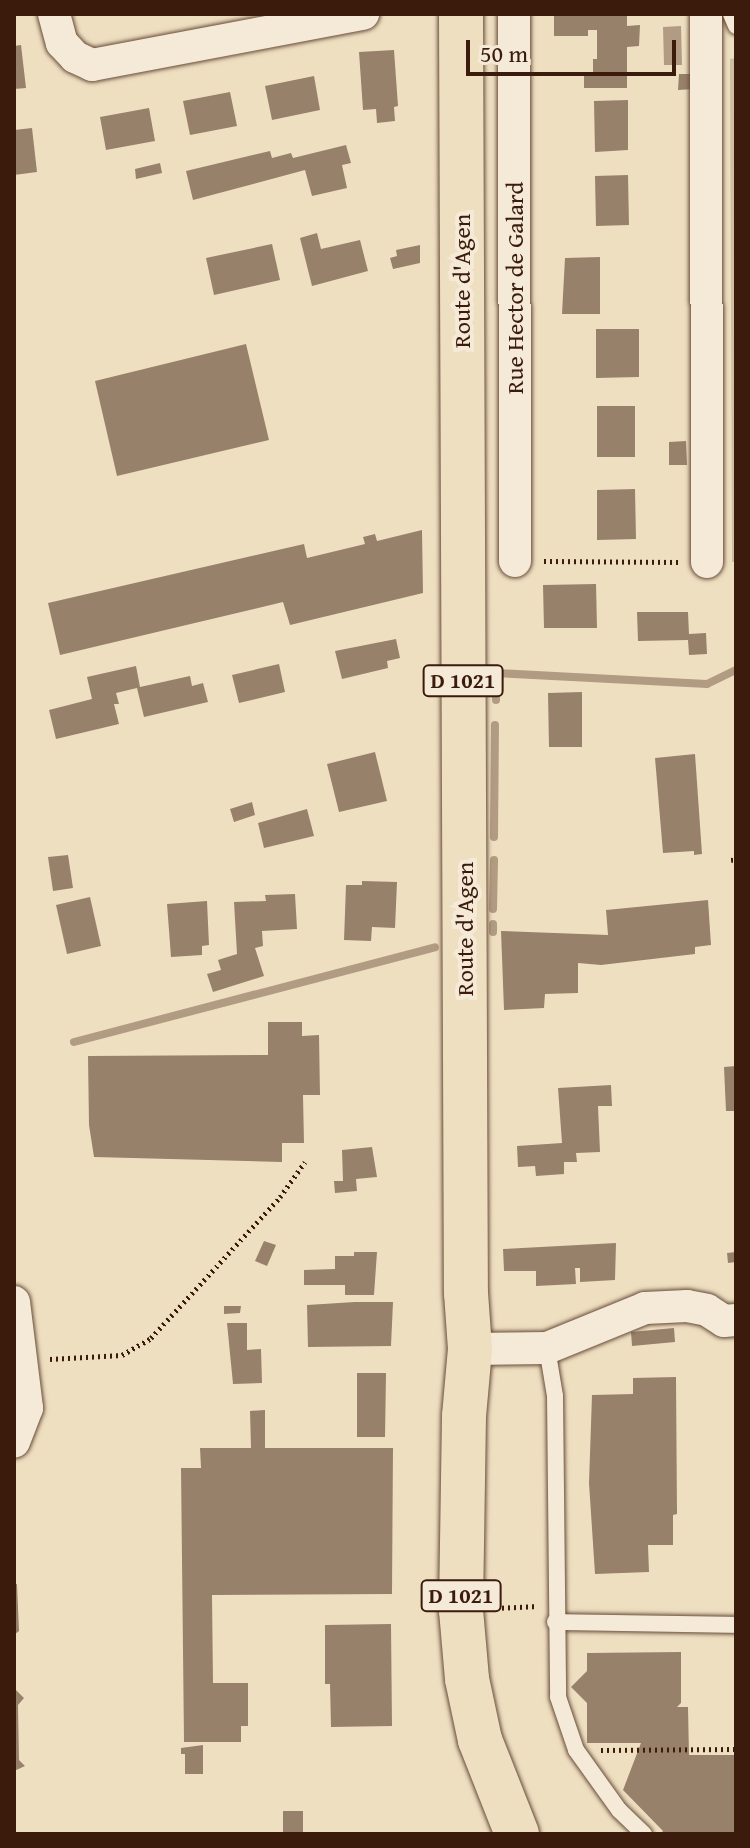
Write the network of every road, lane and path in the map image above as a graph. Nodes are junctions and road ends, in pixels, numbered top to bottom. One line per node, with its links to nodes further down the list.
1 (54, 14): 2 (street)
2 (363, 14)
3 (461, 14): 14 (main road, Route d'Agen / D 1021)
4 (514, 14): 8 (street, Rue Hector de Galard)
5 (706, 14): 9 (street)
6 (731, 14): 7 (lane)
7 (736, 26)
8 (515, 561): 9 (path)
9 (707, 562)
10 (305, 1162): 15 (path)
11 (14, 1302): 15 (street)
12 (732, 1326): 13 (street)
13 (547, 1348): 14 (street); 18 (lane)
14 (470, 1349): 17 (main road, Route d'Agen / D 1021)
15 (21, 1359): 16 (street)
16 (14, 1442)
17 (461, 1610): 18 (path); 22 (main road, Route d'Agen / D 1021)
18 (555, 1613): 19 (lane); 21 (lane)
19 (736, 1625)
20 (736, 1749): 21 (path)
21 (576, 1750): 23 (lane)
22 (517, 1834)
23 (644, 1834)

